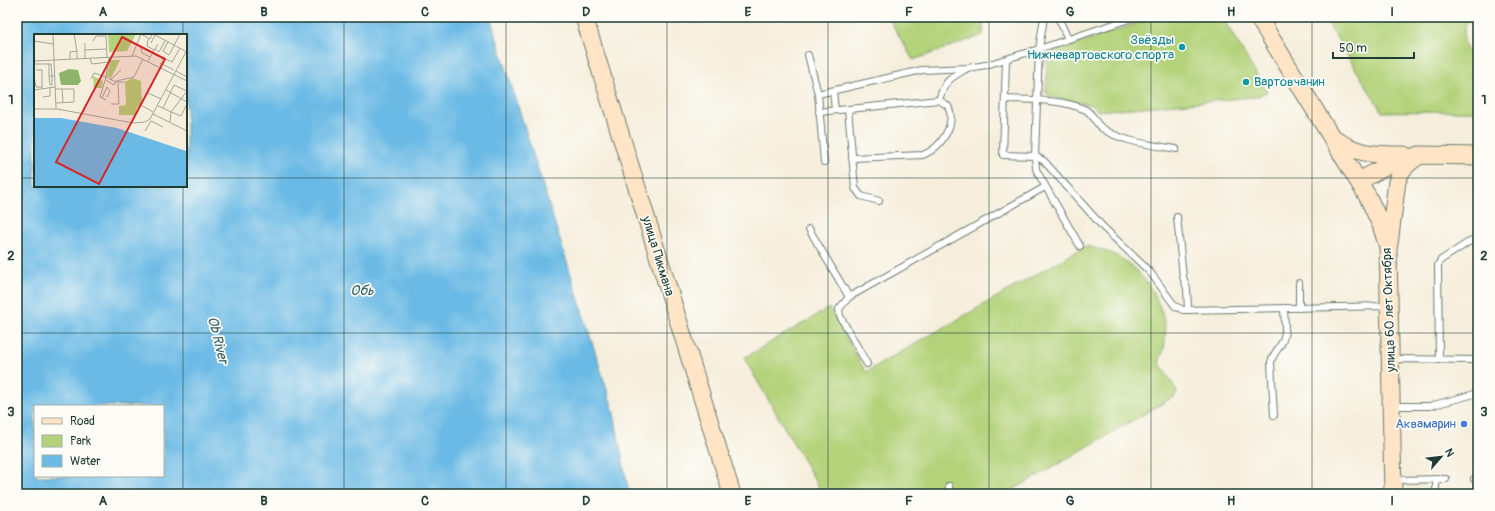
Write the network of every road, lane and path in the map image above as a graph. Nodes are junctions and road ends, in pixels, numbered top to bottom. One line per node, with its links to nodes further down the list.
1 (584, 17): 51 (main road, улица Пикмана)
2 (1044, 17): 7 (lane)
3 (1058, 17): 6 (lane)
4 (1135, 17): 6 (lane)
5 (1258, 17): 19 (main road, улица 60 лет Октября)
6 (1068, 39): 7 (lane)
7 (1039, 49): 9 (lane); 15 (lane)
8 (808, 55): 12 (lane)
9 (1006, 60): 10 (lane); 13 (lane)
10 (967, 68): 11 (lane); 14 (lane)
11 (833, 91): 12 (lane); 17 (lane)
12 (818, 94): 18 (lane)
13 (1005, 99): 15 (lane); 21 (lane)
14 (939, 100): 16 (lane); 24 (lane)
15 (1037, 101): 20 (lane); 21 (lane)
16 (848, 109): 17 (lane); 24 (lane)
17 (835, 110): 18 (lane)
18 (820, 112): 25 (lane)
19 (1328, 133): 22 (main road); 26 (main road, улица 60 лет Октября)
20 (1176, 149)
21 (1035, 156): 27 (lane); 39 (lane)
22 (1420, 156): 23 (main road); 26 (main road); 33 (main road)
23 (1478, 156)
24 (852, 158): 28 (lane)
25 (824, 162)
26 (1359, 181): 33 (main road, улица 60 лет Октября)
27 (1045, 187): 32 (lane); 35 (lane)
28 (879, 201)
29 (1177, 217): 39 (lane)
30 (809, 229): 35 (lane)
31 (1478, 236): 41 (lane)
32 (1080, 246)
33 (1388, 247): 36 (main road, улица 60 лет Октября)
34 (1299, 282): 38 (lane)
35 (849, 297): 43 (lane)
36 (1390, 306): 38 (lane); 40 (main road, улица 60 лет Октября)
37 (1284, 308): 38 (lane); 39 (lane); 46 (lane)
38 (1299, 308)
39 (1188, 310)
40 (1391, 360): 41 (lane); 45 (main road, улица 60 лет Октября)
41 (1439, 360): 42 (lane)
42 (1478, 360)
43 (867, 364)
44 (1478, 393): 45 (lane)
45 (1392, 406): 50 (main road, улица 60 лет Октября)
46 (1274, 415)
47 (1436, 479): 48 (lane); 50 (lane); 54 (lane)
48 (1446, 479)
49 (949, 486): 52 (lane)
50 (1393, 489): 53 (lane)
51 (732, 494)
52 (949, 494)
53 (1364, 494)
54 (1436, 494)

